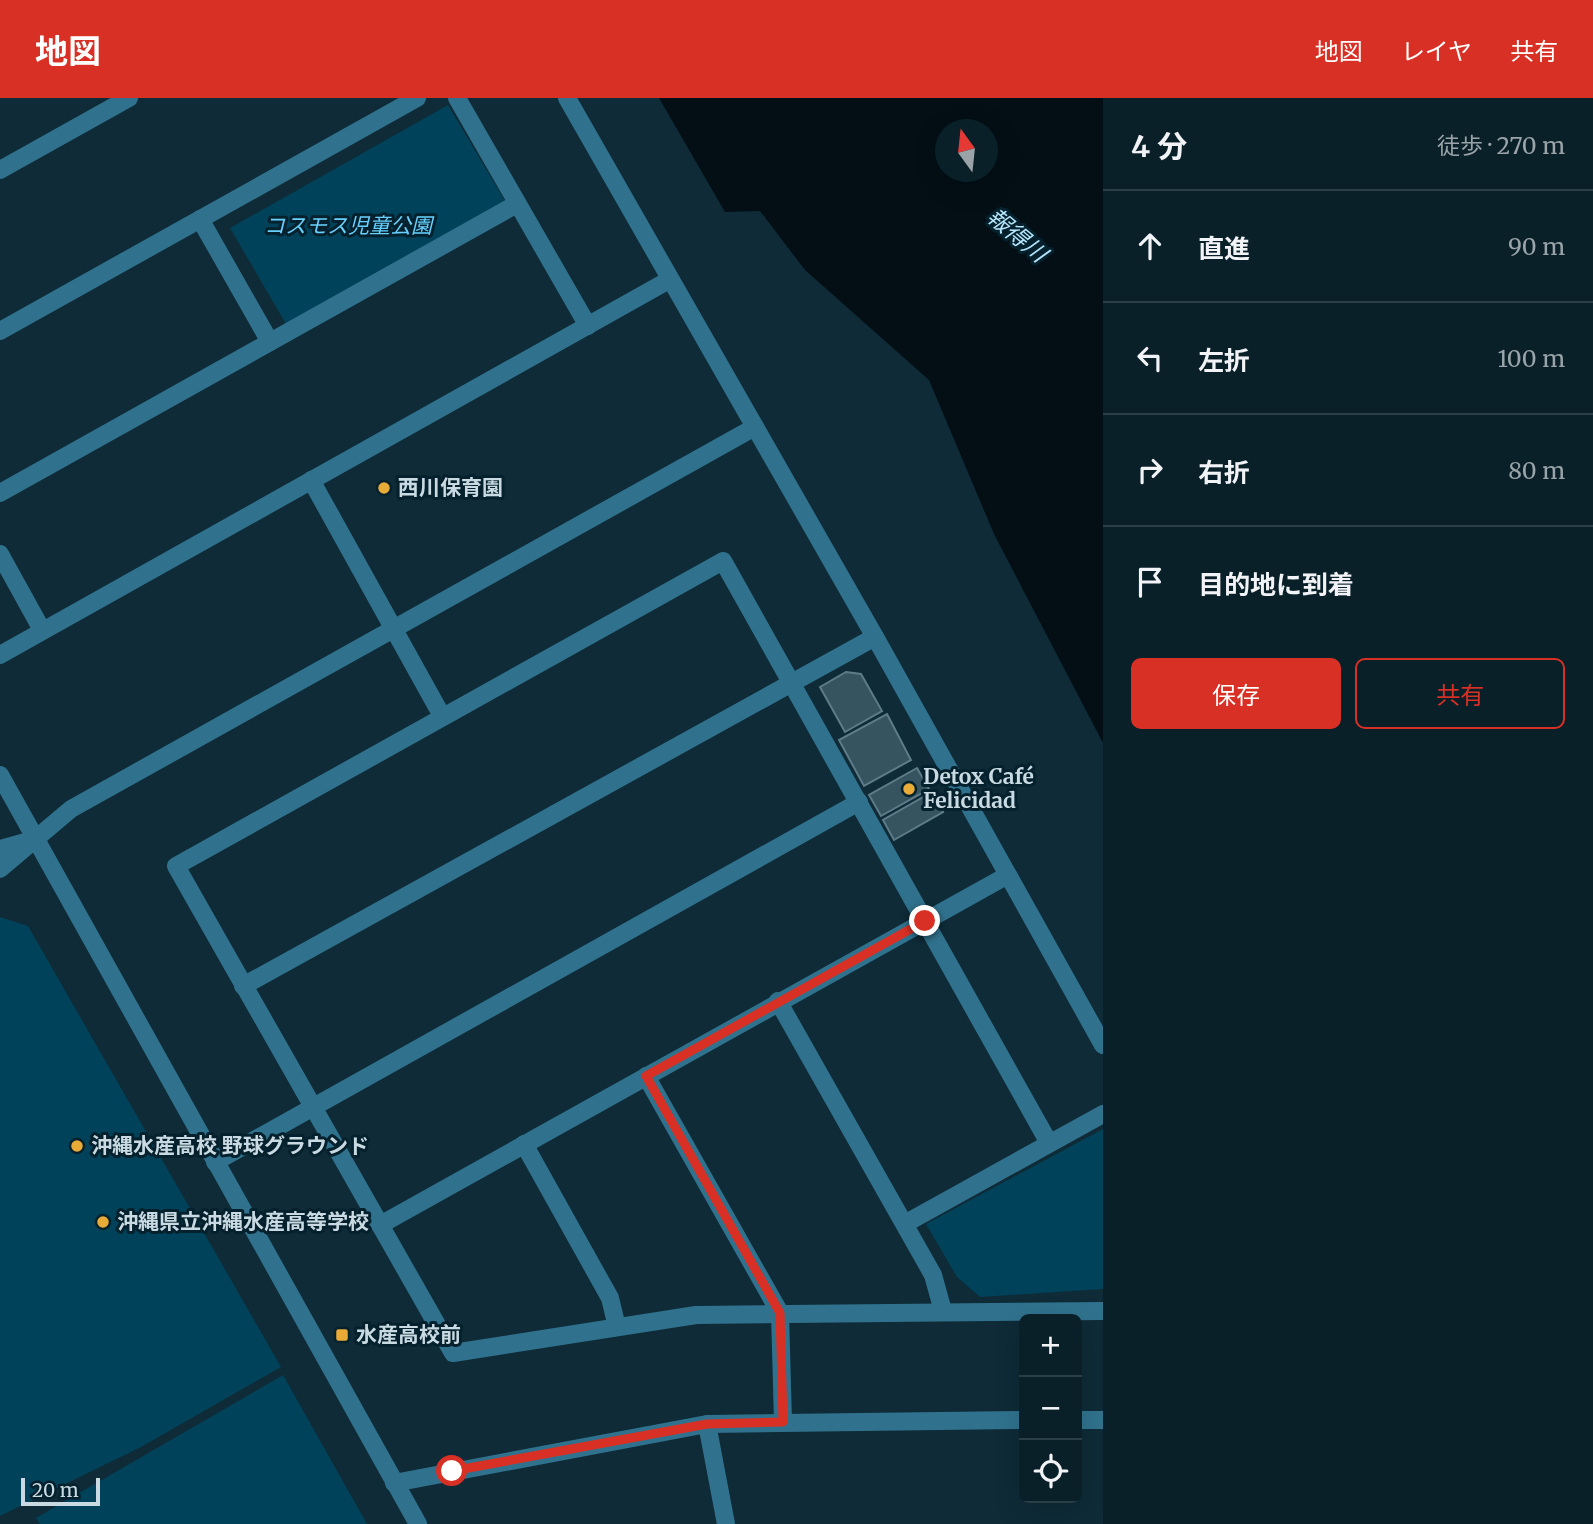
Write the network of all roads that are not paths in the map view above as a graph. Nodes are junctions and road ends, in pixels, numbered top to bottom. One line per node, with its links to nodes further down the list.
1 (129, 98): 5 (street)
2 (417, 98): 7 (street)
3 (457, 98): 6 (street)
4 (567, 98): 8 (street)
5 (0, 170)
6 (517, 204): 9 (street); 11 (street)
7 (200, 219): 10 (street); 11 (street)
8 (669, 279): 9 (street); 12 (street)
9 (587, 326): 13 (street)
10 (0, 331)
11 (270, 342): 14 (street)
12 (755, 427): 16 (street); 18 (street)
13 (312, 480): 16 (street); 17 (street)
14 (0, 493)
15 (0, 554): 17 (street)
16 (393, 628): 21 (street); 24 (street)
17 (42, 630): 19 (street)
18 (875, 637): 20 (street); 27 (street)
19 (0, 654)
20 (792, 683): 21 (street); 23 (street); 29 (street)
21 (442, 716): 29 (street)
22 (0, 775): 24 (street)
23 (859, 802): 28 (street); 33 (street)
24 (36, 839): 25 (street); 26 (street); 37 (street)
25 (0, 849)
26 (0, 869)
27 (1008, 875): 28 (street); 31 (street)
28 (925, 921): 30 (street); 35 (street)
29 (243, 986): 33 (street)
30 (778, 1001): 32 (street); 38 (street)
31 (1103, 1045)
32 (646, 1076): 36 (street); 42 (street)
33 (313, 1107): 37 (street); 39 (street)
34 (1103, 1114): 35 (street)
35 (1049, 1143): 38 (street)
36 (524, 1144): 39 (street); 43 (street)
37 (215, 1162): 49 (street)
38 (906, 1223): 40 (street)
39 (380, 1225): 43 (street)
40 (943, 1311): 41 (street); 42 (street)
41 (1103, 1311)
42 (780, 1313): 43 (street); 47 (street)
43 (617, 1327)
44 (1019, 1420): 47 (street)
45 (1082, 1420): 46 (street)
46 (1103, 1420)
47 (783, 1422): 48 (street)
48 (707, 1424): 49 (street); 51 (street)
49 (394, 1483): 50 (street)
50 (418, 1524)
51 (726, 1524)

